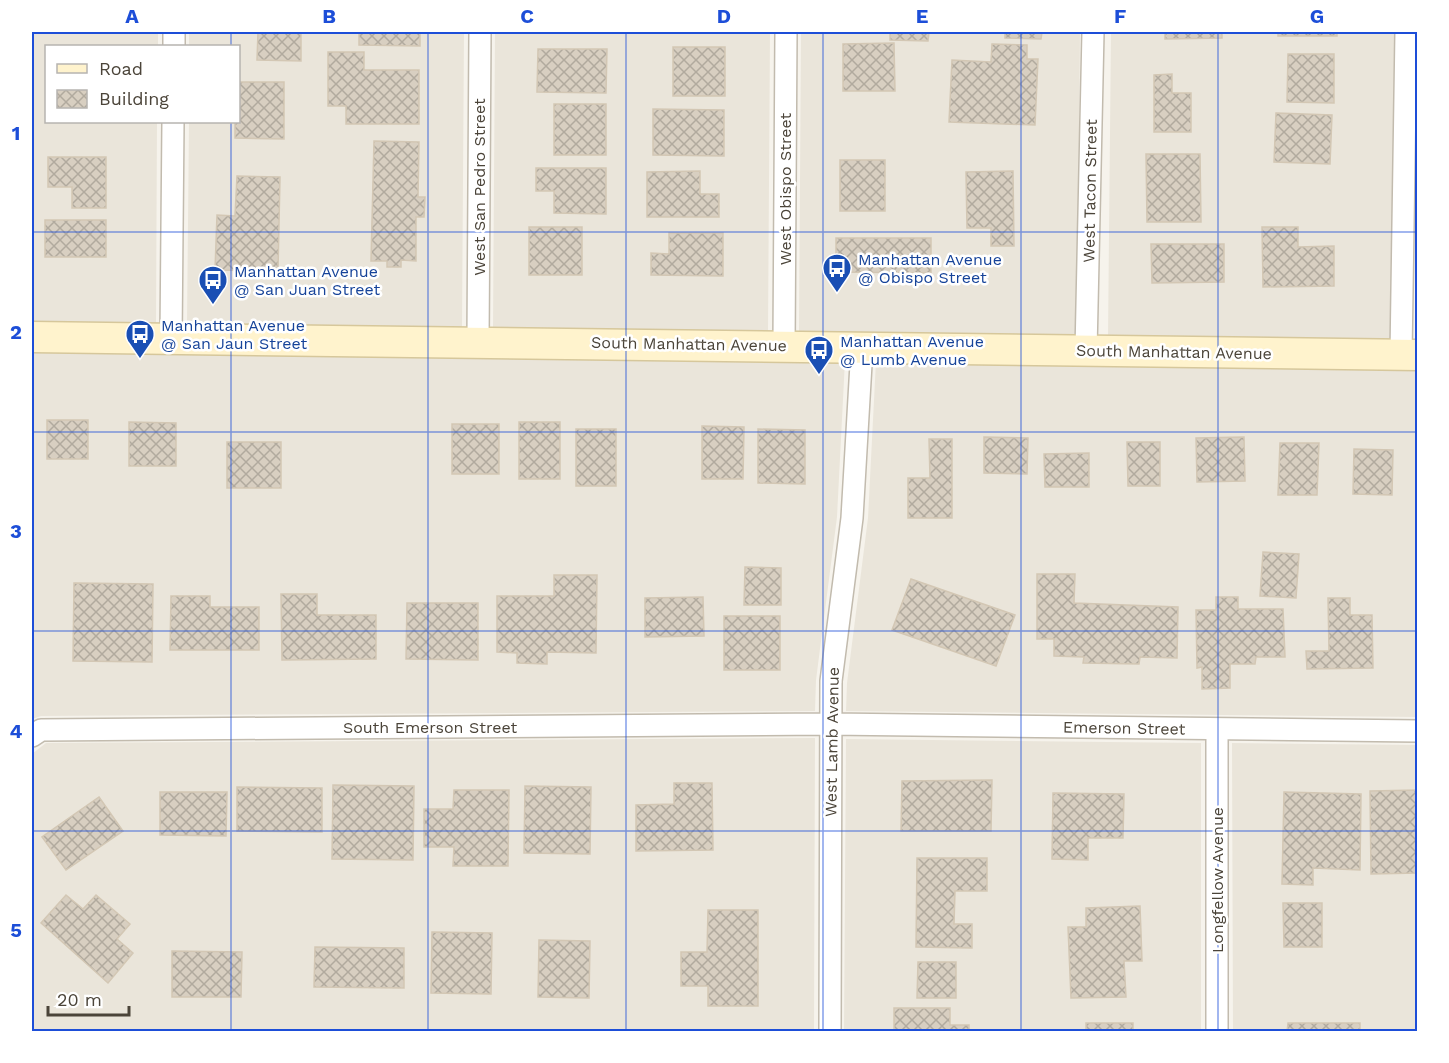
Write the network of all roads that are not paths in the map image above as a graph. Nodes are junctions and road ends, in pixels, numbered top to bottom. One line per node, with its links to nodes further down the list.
1 (480, 32): 8 (street, West San Pedro Street)
2 (786, 32): 9 (street, West Obispo Street)
3 (1093, 32): 11 (street, West Tacon Street)
4 (1406, 32): 12 (street)
5 (173, 123): 7 (street)
6 (32, 337): 7 (main road, South Manhattan Avenue)
7 (171, 338): 8 (main road, South Manhattan Avenue)
8 (478, 342): 9 (main road, South Manhattan Avenue)
9 (784, 346): 10 (main road, South Manhattan Avenue)
10 (862, 347): 11 (main road, South Manhattan Avenue); 13 (street, West Lamb Avenue)
11 (1086, 351): 12 (main road, South Manhattan Avenue)
12 (1409, 355)
13 (830, 724): 14 (street, Emerson Street); 16 (street, South Emerson Street); 17 (street, West Lamb Avenue)
14 (1217, 729): 15 (street, Emerson Street); 18 (street, Longfellow Avenue)
15 (1418, 731)
16 (32, 736)
17 (830, 1032)
18 (1217, 1032)

